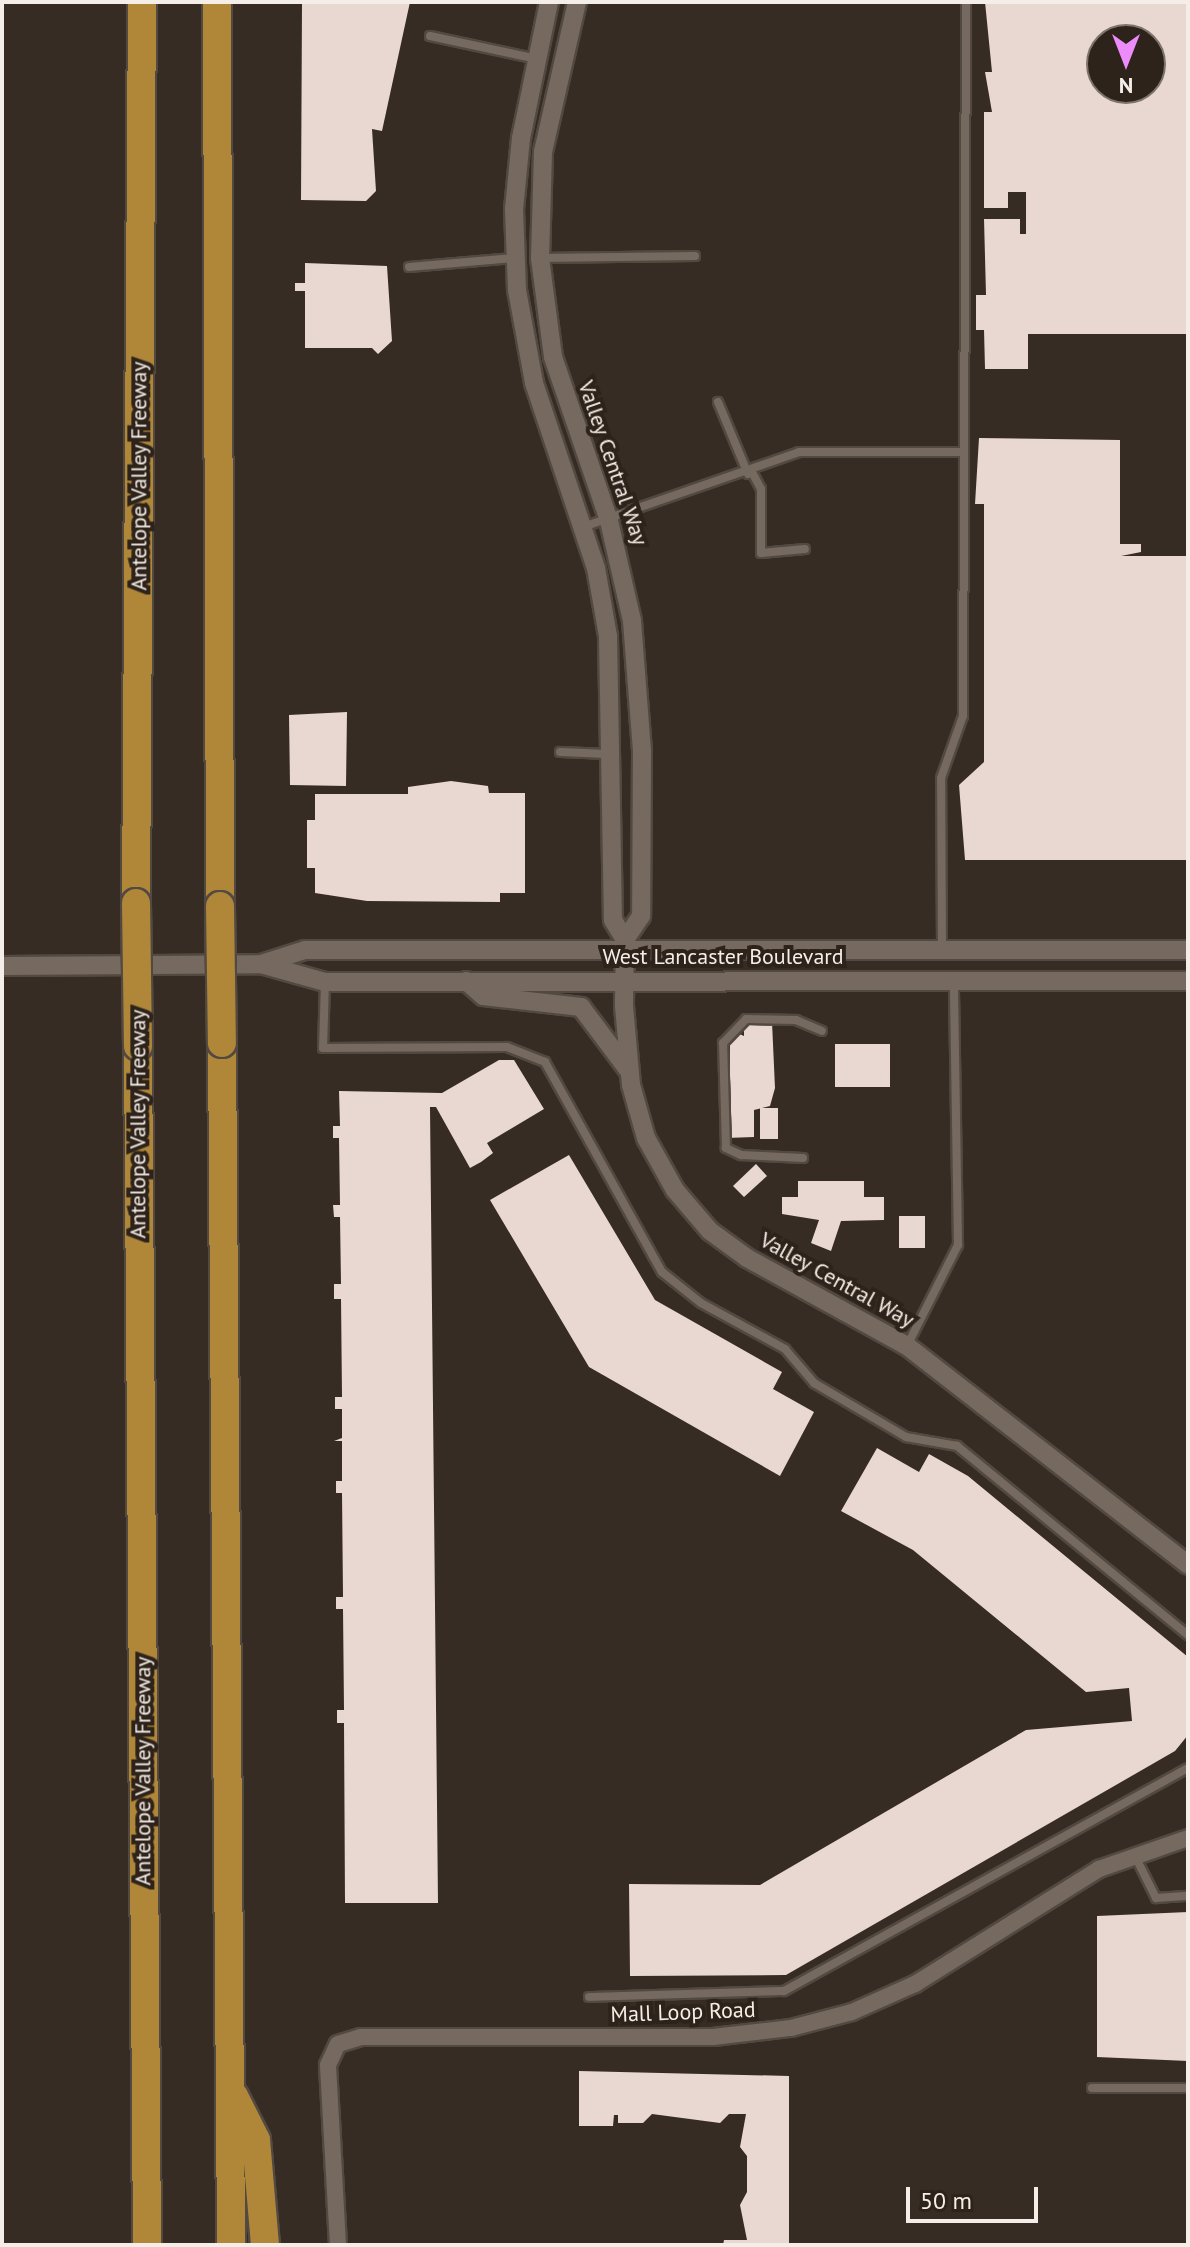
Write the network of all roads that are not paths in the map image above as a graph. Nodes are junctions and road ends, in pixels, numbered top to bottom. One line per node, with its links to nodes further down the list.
1 (142, 2): 48 (highway, Antelope Valley Freeway, bridge)
2 (217, 2): 47 (highway, bridge)
3 (549, 2): 9 (street, Valley Central Way)
4 (568, 2): 8 (street)
5 (577, 2): 8 (street, Valley Central Way)
6 (966, 2): 17 (lane)
7 (430, 36): 9 (lane)
8 (561, 54): 13 (street, Valley Central Way)
9 (533, 58): 10 (street, Valley Central Way)
10 (523, 116): 12 (street, Valley Central Way); 13 (street)
11 (695, 256): 13 (lane)
12 (515, 258): 14 (lane); 15 (street); 20 (street, Valley Central Way)
13 (540, 258): 15 (street, Valley Central Way)
14 (409, 267)
15 (562, 389): 19 (street, Valley Central Way)
16 (718, 402): 18 (lane)
17 (962, 452): 18 (lane); 25 (lane)
18 (750, 473): 19 (lane); 21 (lane)
19 (609, 521): 20 (lane); 24 (street, Valley Central Way)
20 (583, 527): 23 (street, Valley Central Way)
21 (805, 549)
22 (560, 752): 23 (lane)
23 (613, 754): 24 (street, Valley Central Way)
24 (625, 947): 25 (street, West Lancaster Boulevard); 27 (street, West Lancaster Boulevard); 31 (street, Valley Central Way)
25 (942, 950): 26 (street, West Lancaster Boulevard)
26 (1188, 950)
27 (261, 964): 28 (street, West Lancaster Boulevard); 33 (street, West Lancaster Boulevard)
28 (2, 966)
29 (954, 980): 31 (street, West Lancaster Boulevard); 32 (street, West Lancaster Boulevard); 37 (lane)
30 (466, 981): 31 (street, West Lancaster Boulevard); 33 (street, West Lancaster Boulevard); 35 (street)
31 (624, 981): 35 (street, Valley Central Way)
32 (1188, 981)
33 (325, 982): 39 (lane)
34 (822, 1031): 36 (lane)
35 (629, 1071): 37 (street, Valley Central Way)
36 (803, 1158)
37 (907, 1346): 38 (street, Valley Central Way)
38 (1188, 1565)
39 (1188, 1635)
40 (1188, 1768): 44 (lane)
41 (1188, 1838): 42 (street, Mall Loop Road)
42 (1136, 1858): 43 (lane); 53 (street, Mall Loop Road)
43 (1188, 1896)
44 (589, 1997)
45 (1092, 2088): 46 (lane)
46 (1188, 2088)
47 (231, 2089): 51 (highway); 52 (highway)
48 (145, 2156): 49 (highway); 50 (highway, Antelope Valley Freeway)
49 (127, 2245)
50 (147, 2245)
51 (231, 2245)
52 (265, 2245)
53 (338, 2245)

